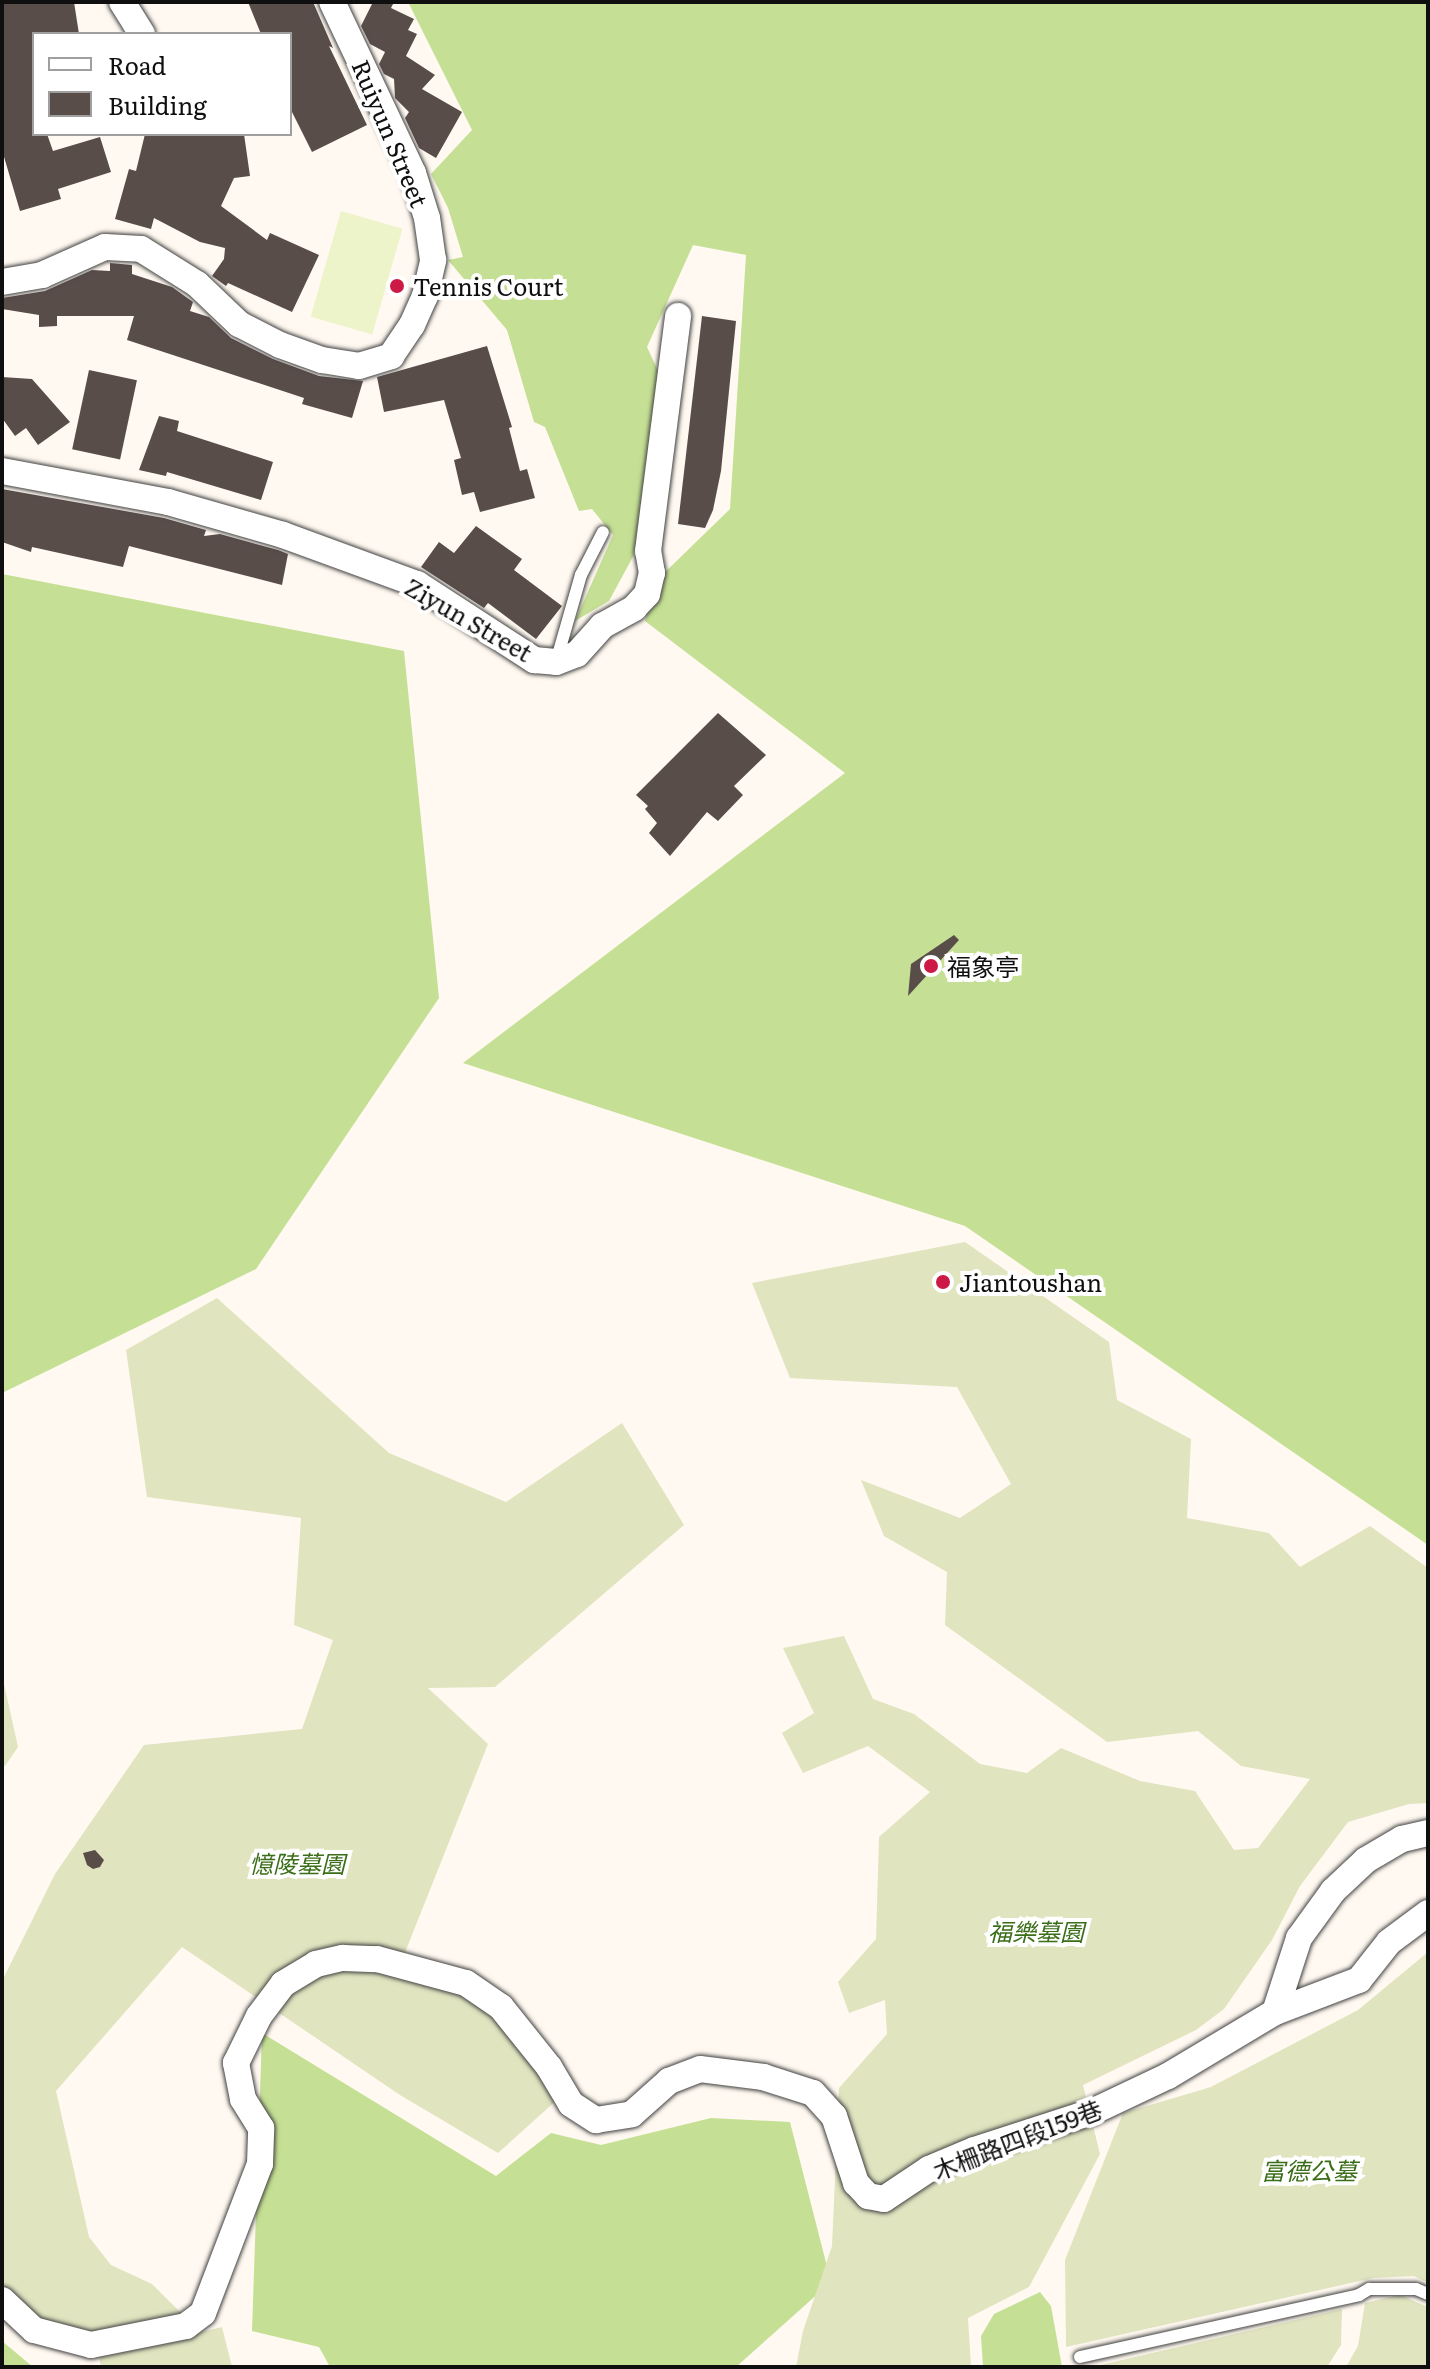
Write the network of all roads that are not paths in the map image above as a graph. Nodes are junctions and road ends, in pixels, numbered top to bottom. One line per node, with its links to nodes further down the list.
1 (122, 2): 3 (street)
2 (332, 2): 4 (street, Ruiyun Street)
3 (141, 32)
4 (2, 282)
5 (678, 316): 8 (street, Ziyun Street)
6 (2, 471): 8 (street, Ziyun Street)
7 (603, 532): 8 (lane)
8 (556, 662)
9 (1428, 1833): 11 (street)
10 (1428, 1913): 11 (street, 木柵路四段159巷)
11 (1275, 2012): 13 (street, 木柵路四段159巷)
12 (1428, 2294): 14 (lane)
13 (2, 2300)
14 (1080, 2357)

